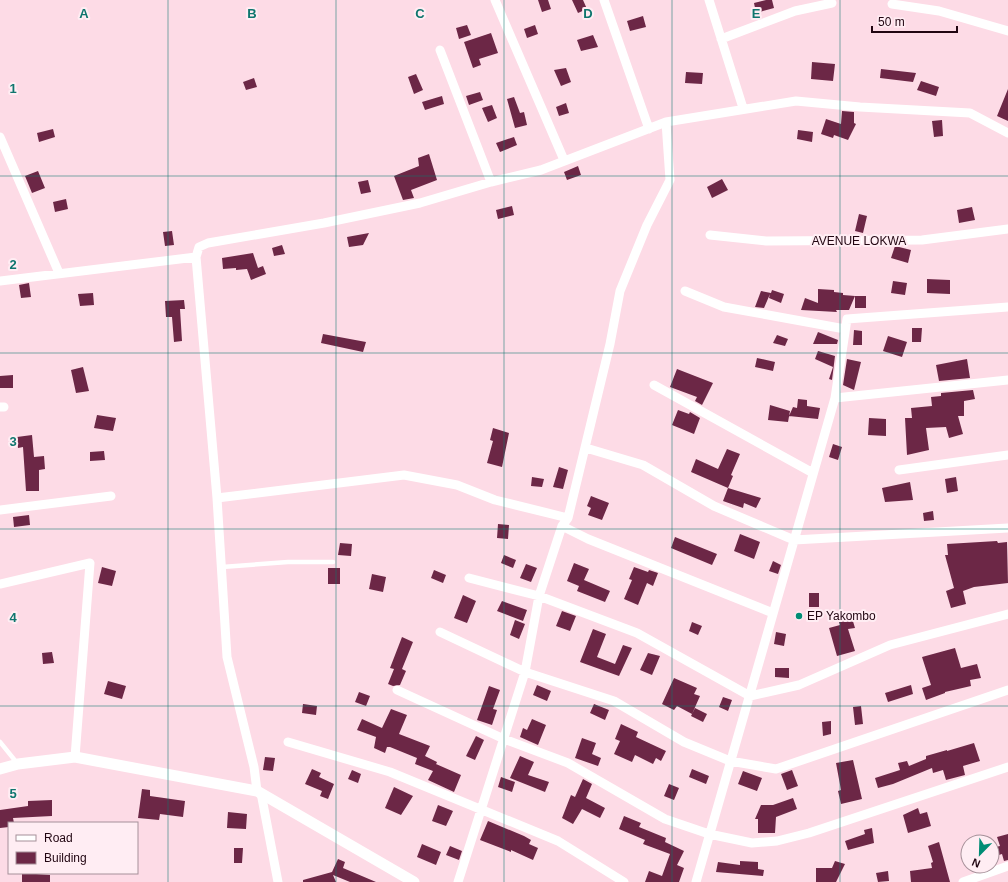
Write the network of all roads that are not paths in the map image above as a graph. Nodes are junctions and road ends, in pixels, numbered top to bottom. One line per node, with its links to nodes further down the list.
1 (495, 0): 14 (street)
2 (604, 0): 11 (street)
3 (709, 0): 7 (street)
4 (832, 3): 7 (street)
5 (892, 4): 6 (street)
6 (1008, 31)
7 (721, 39): 9 (street)
8 (440, 50): 15 (street)
9 (743, 108): 10 (street); 12 (street)
10 (666, 122): 11 (street); 27 (street)
11 (649, 129): 14 (street)
12 (1008, 133)
13 (0, 137): 19 (street)
14 (564, 160): 15 (street)
15 (490, 182): 18 (street)
16 (1008, 229): 17 (street, AVENUE LOKWA)
17 (710, 235)
18 (196, 257): 19 (street); 32 (street)
19 (59, 273): 20 (street)
20 (0, 281)
21 (685, 291): 23 (street)
22 (1008, 307): 23 (street)
23 (846, 329): 26 (street)
24 (1008, 380): 26 (street)
25 (654, 385): 30 (street)
26 (835, 398): 30 (street)
27 (586, 448): 34 (street); 37 (street)
28 (1008, 455): 29 (street)
29 (899, 470)
30 (813, 473): 37 (street)
31 (111, 496): 33 (street)
32 (217, 498): 34 (street); 39 (street)
33 (0, 510)
34 (568, 518): 35 (street)
35 (562, 526): 42 (street); 43 (street)
36 (1008, 528): 37 (street)
37 (794, 540): 43 (street)
38 (333, 562): 39 (lane)
39 (222, 567): 58 (street)
40 (469, 578): 42 (street)
41 (0, 584): 53 (street)
42 (539, 596): 46 (street); 49 (street)
43 (773, 613): 49 (street)
44 (1008, 614): 49 (street)
45 (440, 632): 46 (street)
46 (525, 672): 50 (street); 54 (street)
47 (397, 690): 50 (street)
48 (1008, 690): 54 (street)
49 (750, 696): 54 (street)
50 (504, 739): 59 (street); 60 (street)
51 (0, 742): 55 (lane)
52 (288, 742): 59 (street)
53 (75, 757): 55 (street); 58 (street)
54 (730, 761): 60 (street)
55 (18, 764): 57 (street)
56 (1008, 767): 60 (street)
57 (0, 769)
58 (259, 792): 62 (street); 63 (street)
59 (482, 809): 64 (street); 65 (street)
60 (709, 834): 66 (street)
61 (1008, 866): 67 (street)
62 (278, 882)
63 (414, 882)
64 (458, 882)
65 (624, 882)
66 (696, 882)
67 (963, 882)

